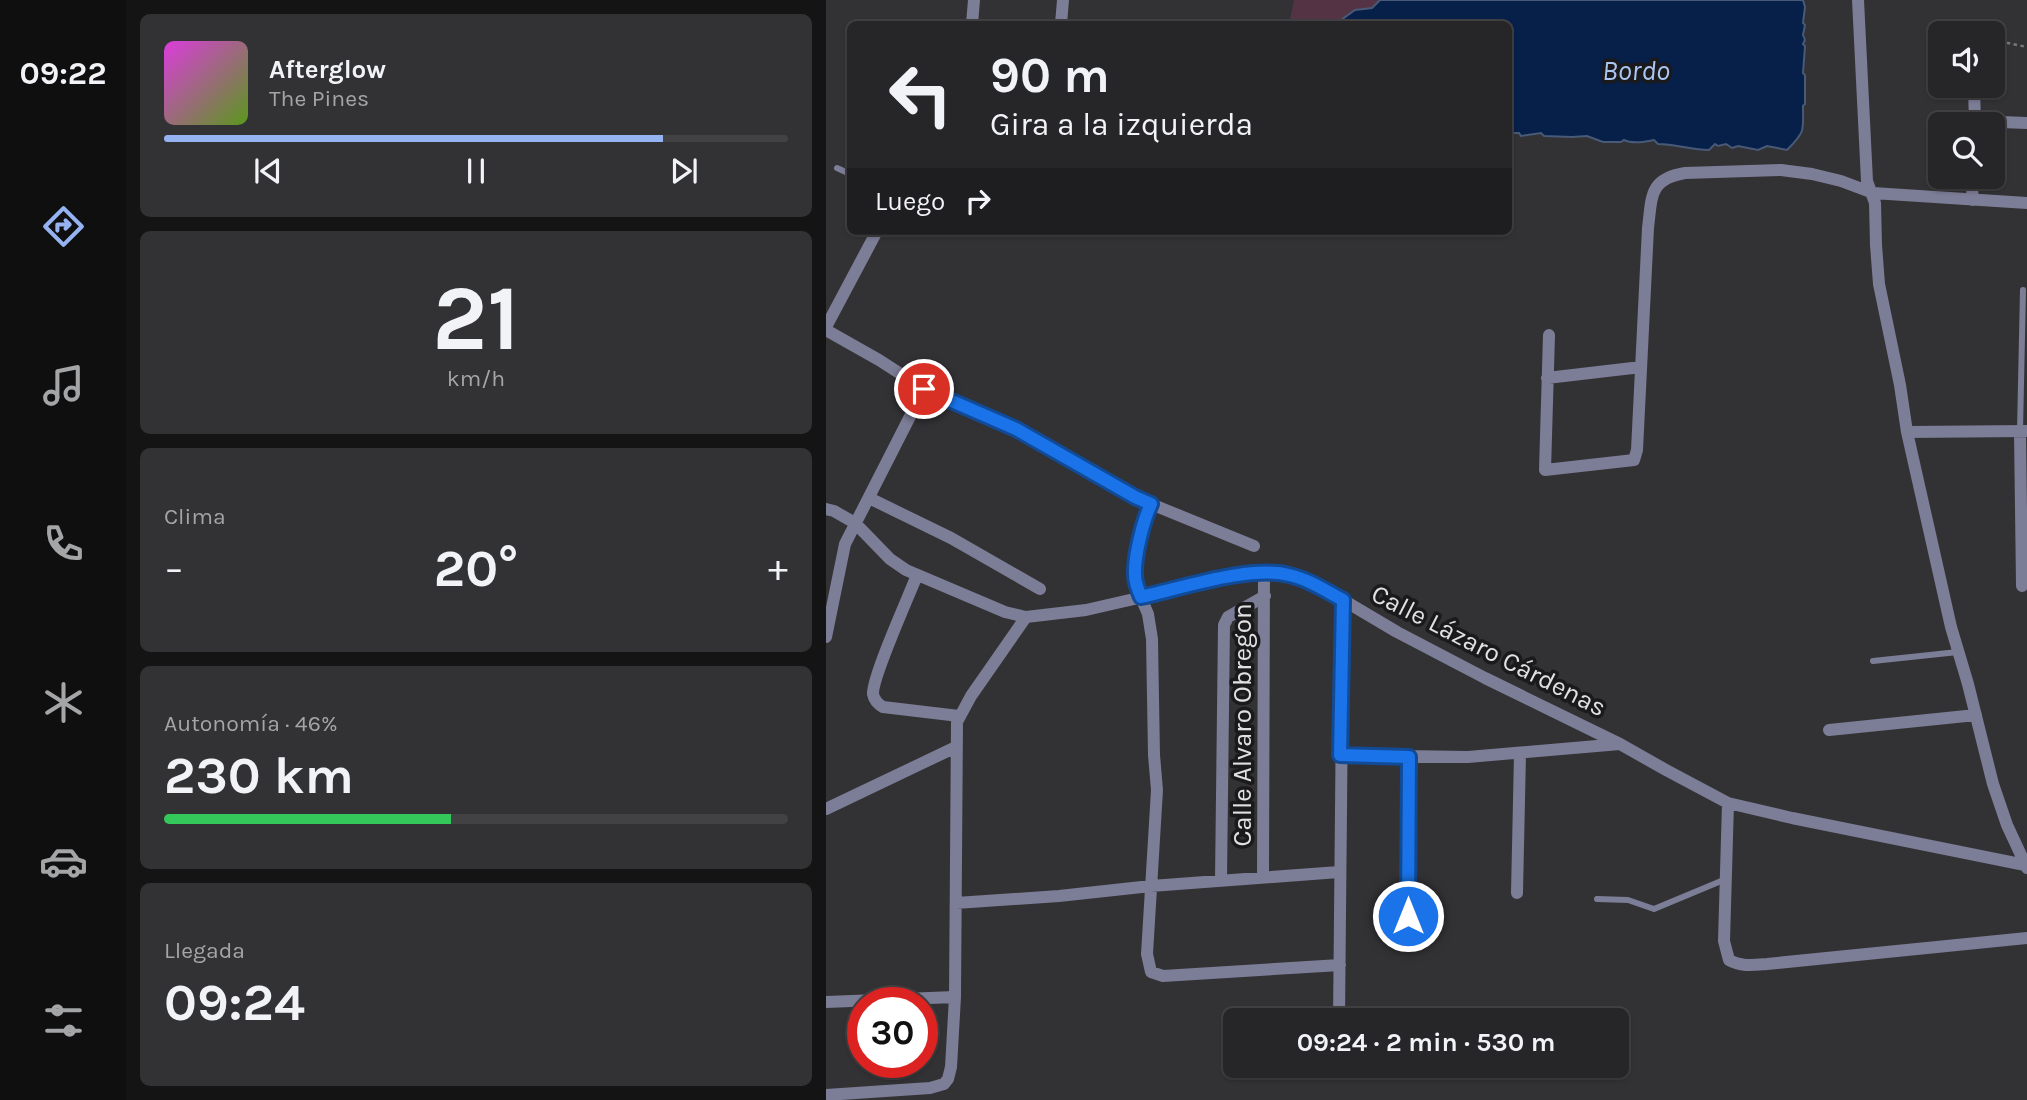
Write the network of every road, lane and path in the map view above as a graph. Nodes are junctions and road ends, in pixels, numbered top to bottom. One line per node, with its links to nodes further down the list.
1 (974, 0): 4 (street)
2 (1063, 0): 5 (street)
3 (1857, 0): 13 (street)
4 (972, 21)
5 (1061, 21)
6 (2005, 42): 7 (path)
7 (2027, 47)
8 (2005, 123): 9 (street)
9 (2027, 123)
10 (837, 168): 11 (lane)
11 (847, 173)
12 (1972, 189): 14 (street)
13 (1872, 192): 14 (street); 20 (street); 24 (street)
14 (1972, 200): 15 (street)
15 (2027, 203)
16 (875, 235): 18 (street)
17 (2023, 290): 23 (lane)
18 (826, 329): 22 (street)
19 (1549, 335): 21 (street)
20 (1642, 367): 21 (street); 21 (street)
21 (1548, 378)
22 (924, 389): 25 (street); 26 (street)
23 (2024, 431): 24 (street); 32 (street)
24 (1907, 432): 39 (street)
25 (869, 498): 28 (street); 33 (street)
26 (1151, 504): 29 (street); 35 (street)
27 (826, 509): 28 (street, Calle Lázaro Cárdenas)
28 (855, 523): 31 (street, Calle Lázaro Cárdenas); 38 (street)
29 (1254, 546)
30 (1265, 572): 34 (street, Calle Alvaro Obregon); 35 (street, Calle Lázaro Cárdenas); 36 (street, Calle Lázaro Cárdenas)
31 (917, 575): 37 (street, Calle Lázaro Cárdenas); 42 (street)
32 (2022, 586)
33 (1040, 589)
34 (1265, 596): 53 (street, Calle Alvaro Obregon); 55 (street)
35 (1141, 597): 37 (street, Calle Lázaro Cárdenas); 56 (street)
36 (1343, 600): 44 (street, Calle Lázaro Cárdenas); 47 (street)
37 (1026, 617): 42 (street)
38 (826, 637)
39 (1958, 652): 40 (lane); 41 (street)
40 (1873, 661)
41 (1976, 715): 43 (street); 51 (street)
42 (959, 716): 45 (street)
43 (1829, 730)
44 (1620, 744): 46 (street); 49 (street, Calle Lázaro Cárdenas)
45 (956, 747): 50 (street); 59 (street)
46 (1520, 754): 48 (street); 57 (street)
47 (1340, 755): 48 (street); 52 (street)
48 (1409, 757): 61 (street)
49 (1728, 803): 51 (street, Calle Lázaro Cárdenas); 54 (street)
50 (826, 809)
51 (2026, 866)
52 (1339, 872): 53 (street); 62 (street)
53 (1264, 877): 55 (street)
54 (1726, 879): 58 (lane); 60 (street)
55 (1222, 880): 56 (street)
56 (1151, 886): 59 (street); 62 (street)
57 (1517, 893)
58 (1597, 900)
59 (956, 903): 63 (street)
60 (2027, 938)
61 (1408, 942)
62 (1340, 965): 65 (street)
63 (955, 997): 64 (street); 66 (street)
64 (826, 1002)
65 (1339, 1008)
66 (826, 1095)

